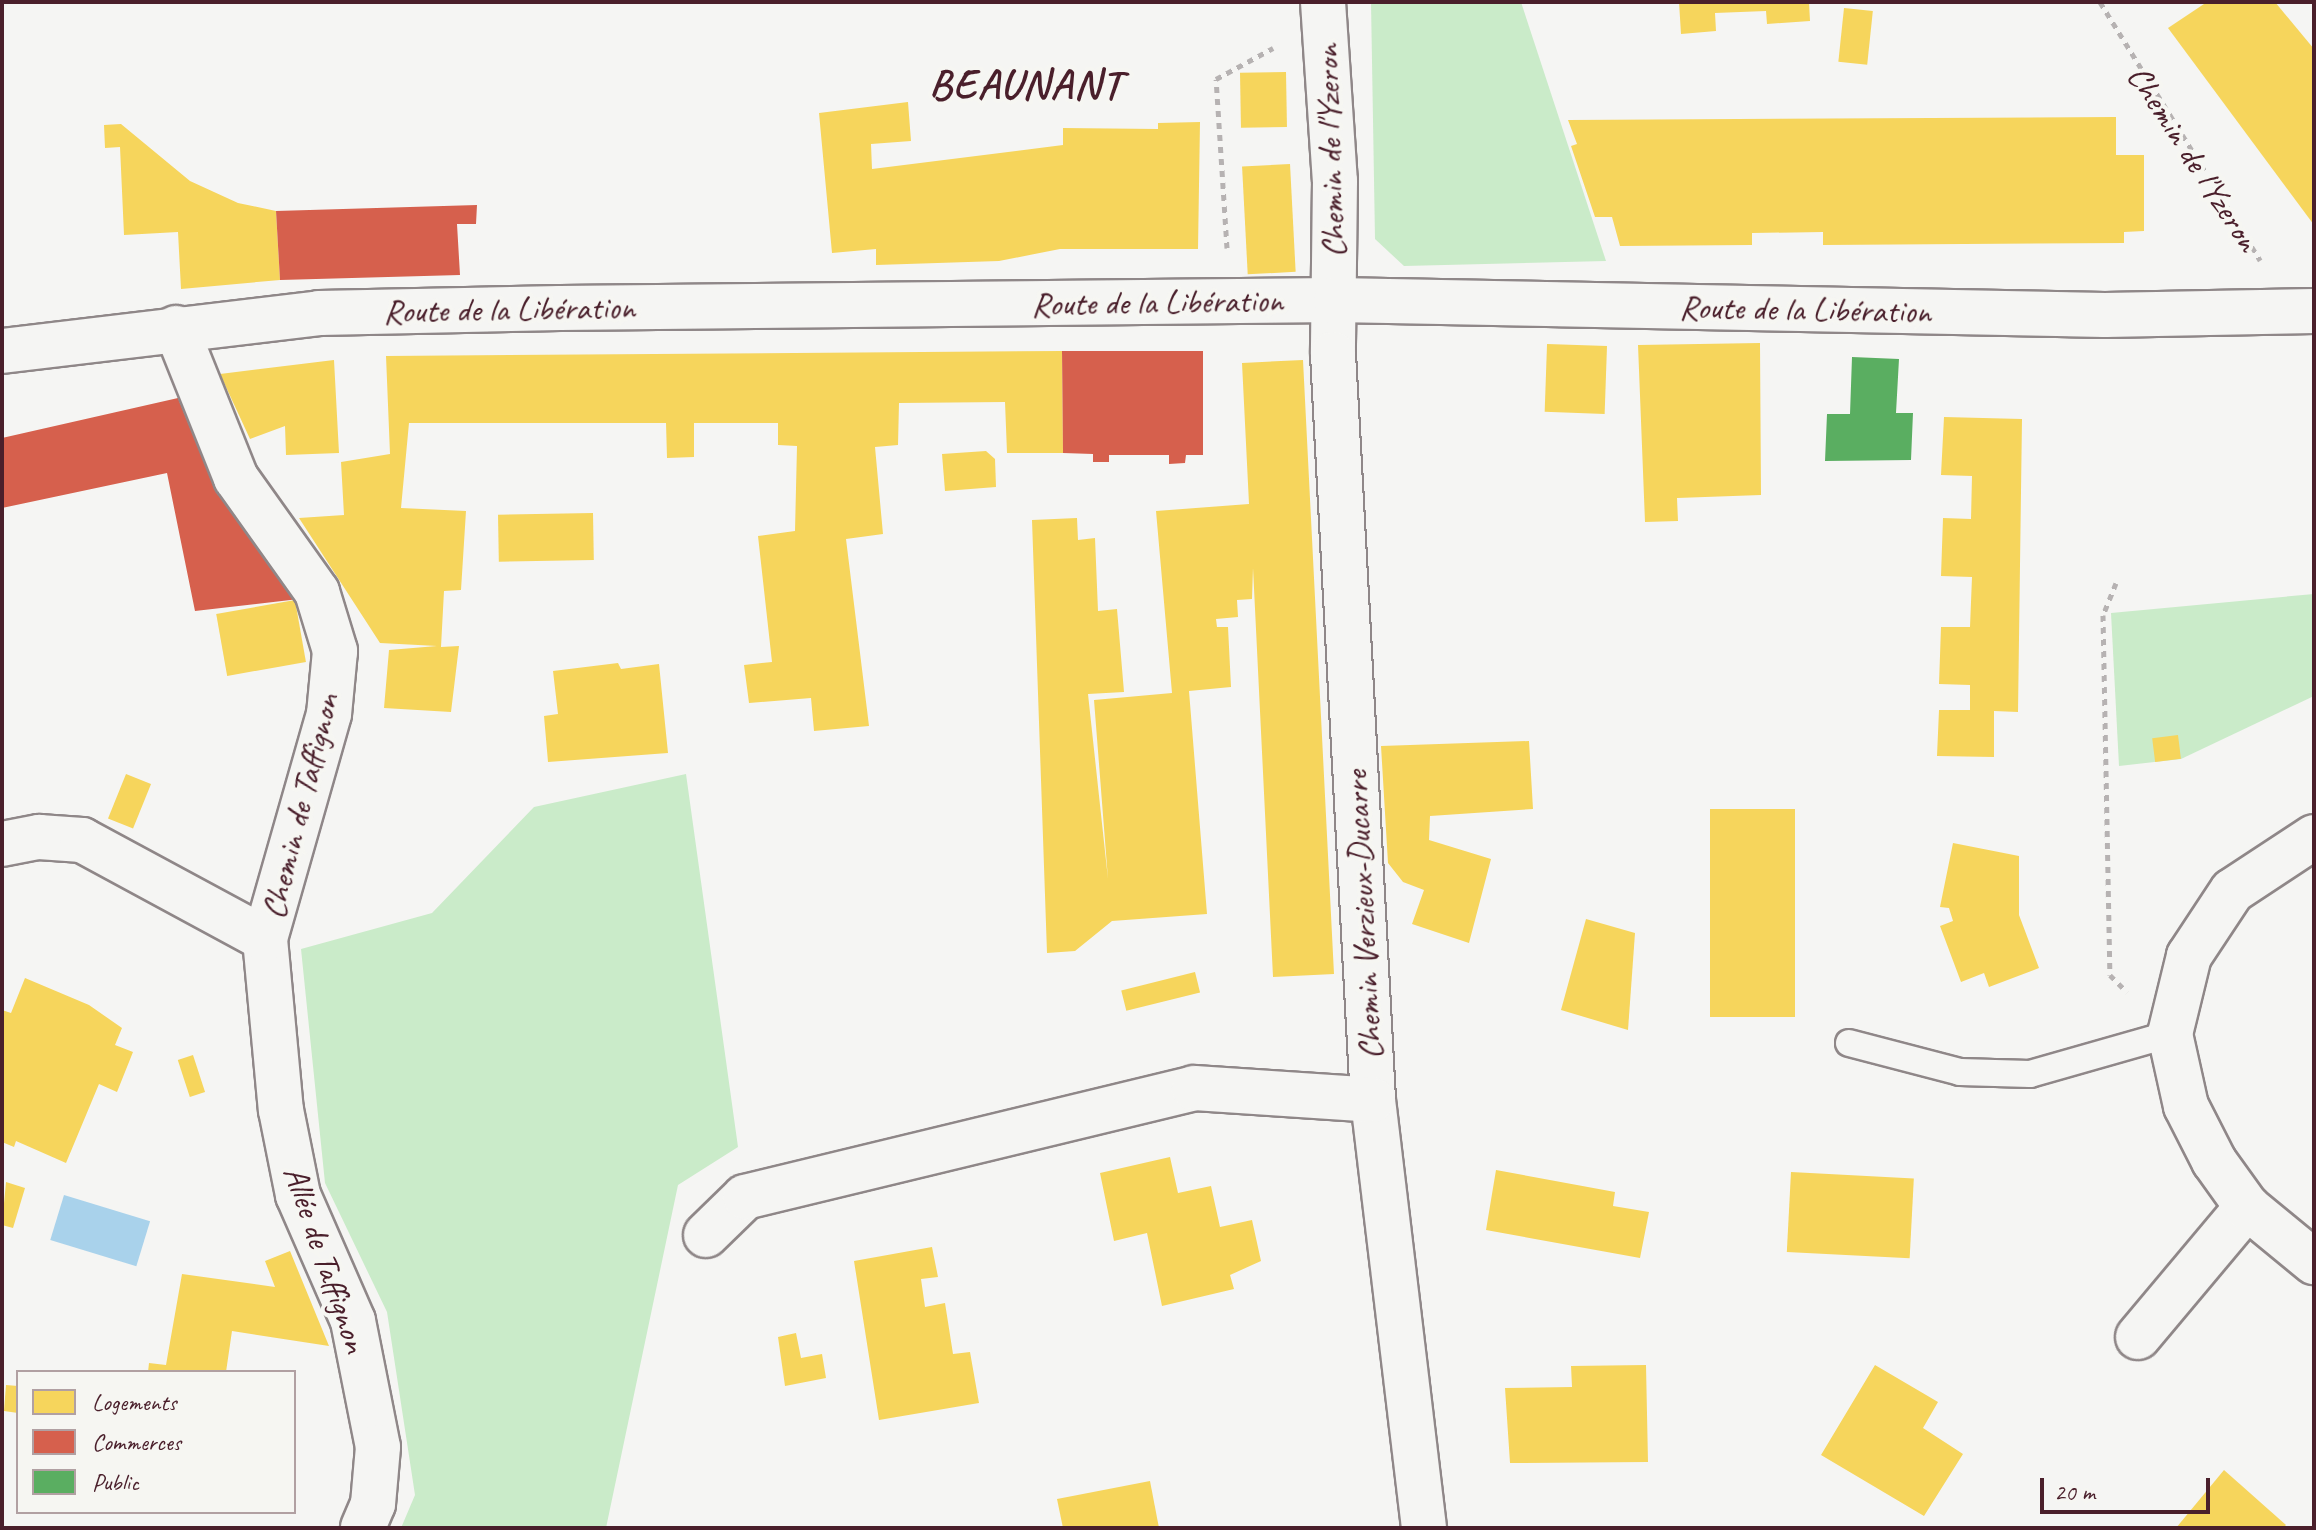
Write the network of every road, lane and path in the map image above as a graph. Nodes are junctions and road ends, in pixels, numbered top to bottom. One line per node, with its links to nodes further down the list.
1 (1323, 2): 4 (street, Chemin de l'Yzeron)
2 (2100, 2): 6 (path, Chemin de l'Yzeron)
3 (1279, 42): 5 (path)
4 (1336, 300): 5 (street, Route de la Libération); 6 (street, Route de la Libération); 15 (street, Chemin Verzieux-Ducarre)
5 (1230, 301): 7 (street, Route de la Libération)
6 (2303, 311)
7 (176, 328): 8 (street, Route de la Libération); 12 (street, Chemin de Taffignon)
8 (2, 351)
9 (2116, 583): 13 (path)
10 (2314, 837): 13 (street)
11 (2, 844): 12 (street, Chemin de Taffignon)
12 (265, 939): 20 (street, Allée de Taffignon)
13 (2170, 1034): 14 (lane); 16 (street)
14 (1849, 1043)
15 (1373, 1100): 17 (street); 21 (street, Chemin Verzieux-Ducarre)
16 (2247, 1207): 18 (street); 19 (street)
17 (706, 1235)
18 (2314, 1262)
19 (2138, 1337)
20 (363, 1528)
21 (1424, 1528)

